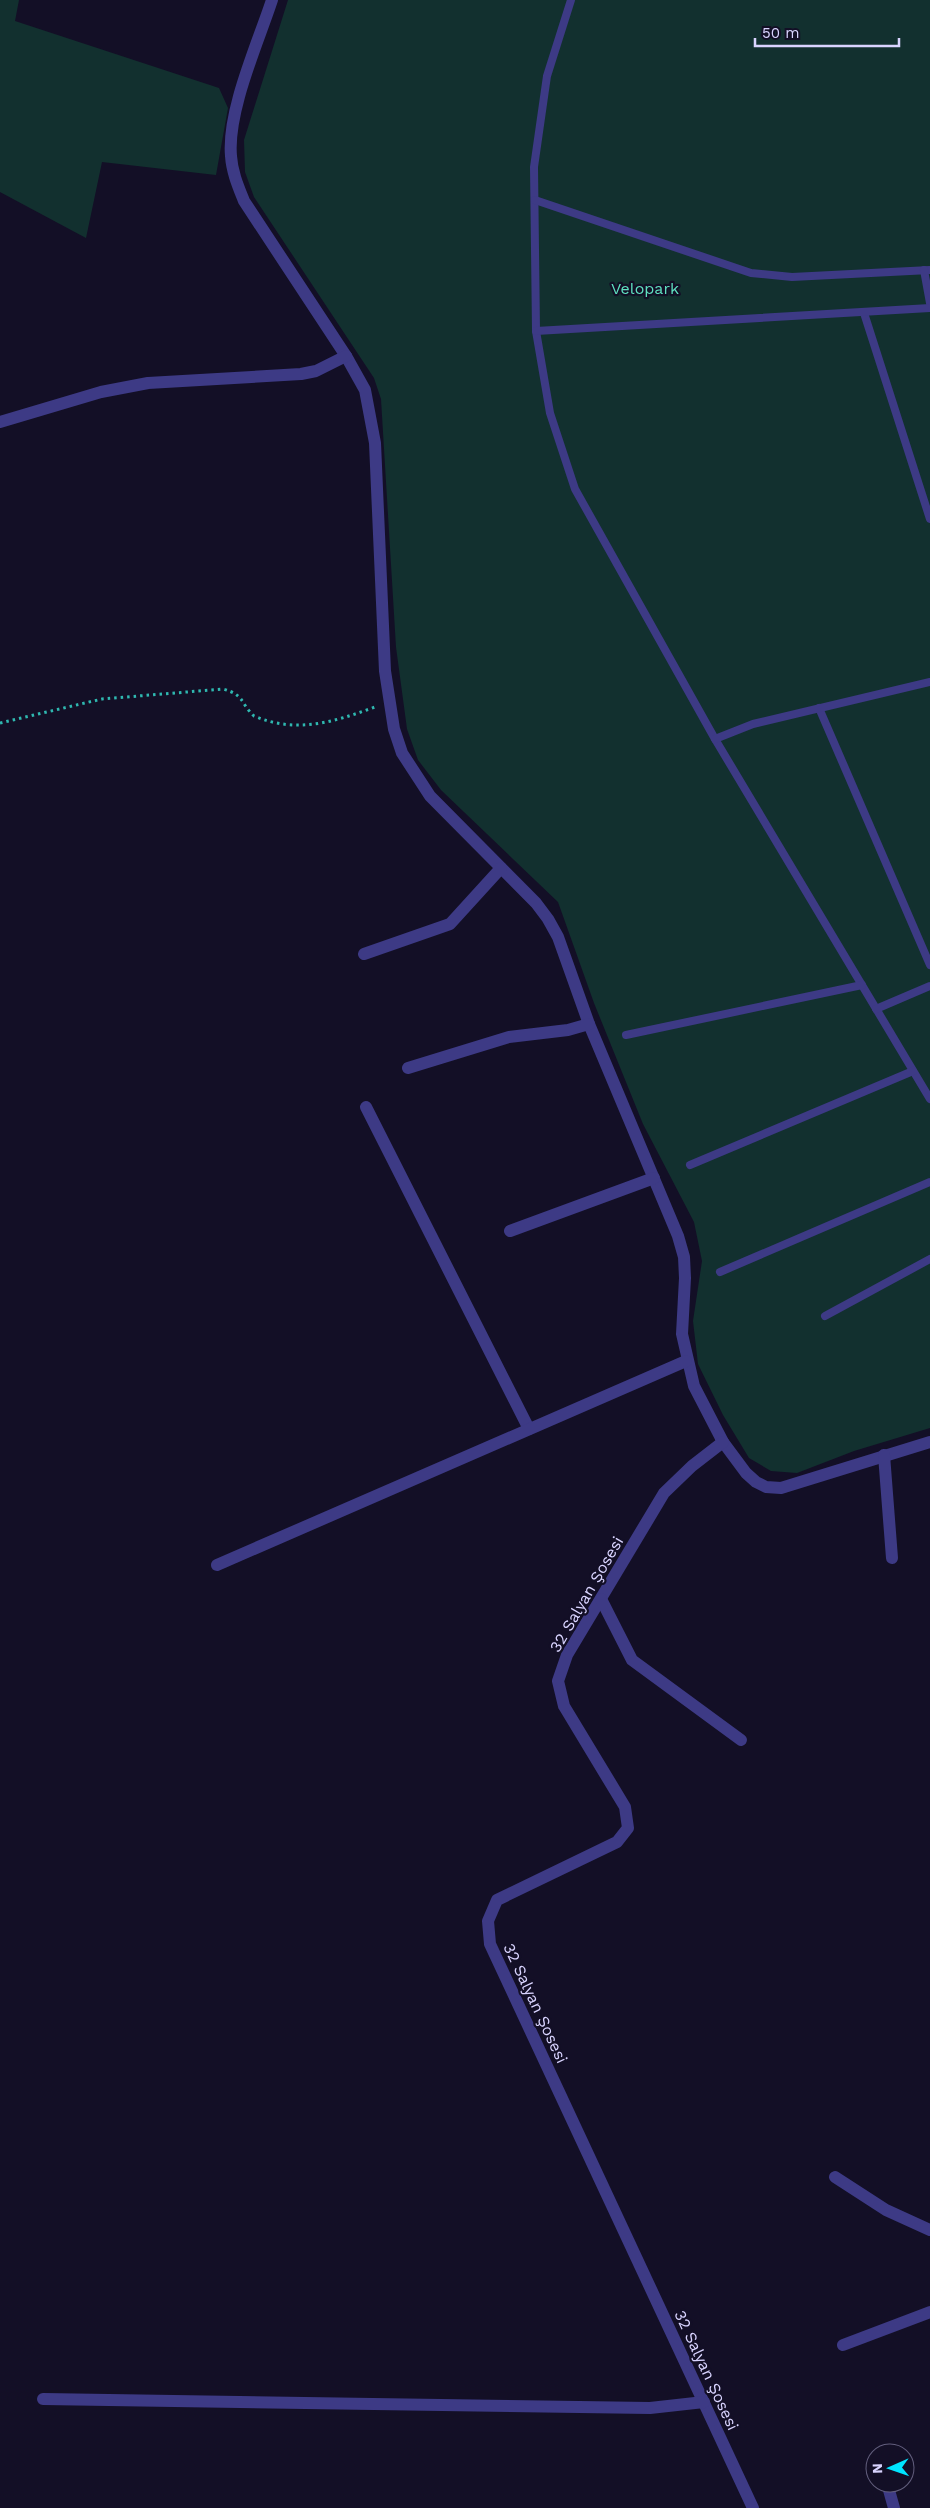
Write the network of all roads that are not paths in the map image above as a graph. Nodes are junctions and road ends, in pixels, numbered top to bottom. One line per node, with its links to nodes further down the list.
1 (272, 0): 9 (street)
2 (571, 0): 3 (lane)
3 (535, 200): 4 (lane); 8 (lane)
4 (927, 270): 5 (lane)
5 (930, 303)
6 (930, 308): 7 (lane)
7 (864, 313): 8 (lane); 11 (lane)
8 (536, 331): 14 (lane)
9 (346, 356): 10 (street); 15 (street)
10 (0, 422)
11 (930, 519)
12 (930, 682): 13 (lane)
13 (819, 708): 14 (lane); 17 (lane)
14 (715, 739): 18 (lane)
15 (501, 868): 16 (street); 21 (street)
16 (364, 954)
17 (930, 965)
18 (862, 986): 20 (lane); 22 (lane)
19 (930, 986): 20 (lane)
20 (876, 1009): 24 (lane)
21 (589, 1024): 23 (street); 29 (street)
22 (626, 1035)
23 (408, 1068)
24 (913, 1071): 25 (lane); 28 (lane)
25 (926, 1086): 26 (lane)
26 (930, 1099)
27 (366, 1107): 36 (street)
28 (690, 1165)
29 (654, 1178): 31 (street); 35 (street)
30 (930, 1182): 33 (lane)
31 (510, 1231)
32 (930, 1259): 34 (lane)
33 (720, 1272)
34 (825, 1316)
35 (686, 1362): 36 (street); 37 (street)
36 (529, 1429): 41 (street)
37 (723, 1442): 39 (street); 42 (street, 32 Salyan Şosesi)
38 (930, 1442): 39 (street)
39 (884, 1455): 40 (street)
40 (892, 1558)
41 (217, 1565)
42 (601, 1599): 43 (street); 49 (street, 32 Salyan Şosesi)
43 (741, 1740)
44 (835, 2177): 45 (street)
45 (930, 2230)
46 (930, 2312): 47 (street)
47 (843, 2345)
48 (43, 2399): 49 (street)
49 (704, 2402): 51 (street, 32 Salyan Şosesi)
50 (890, 2493): 52 (street)
51 (753, 2508)
52 (894, 2508)

